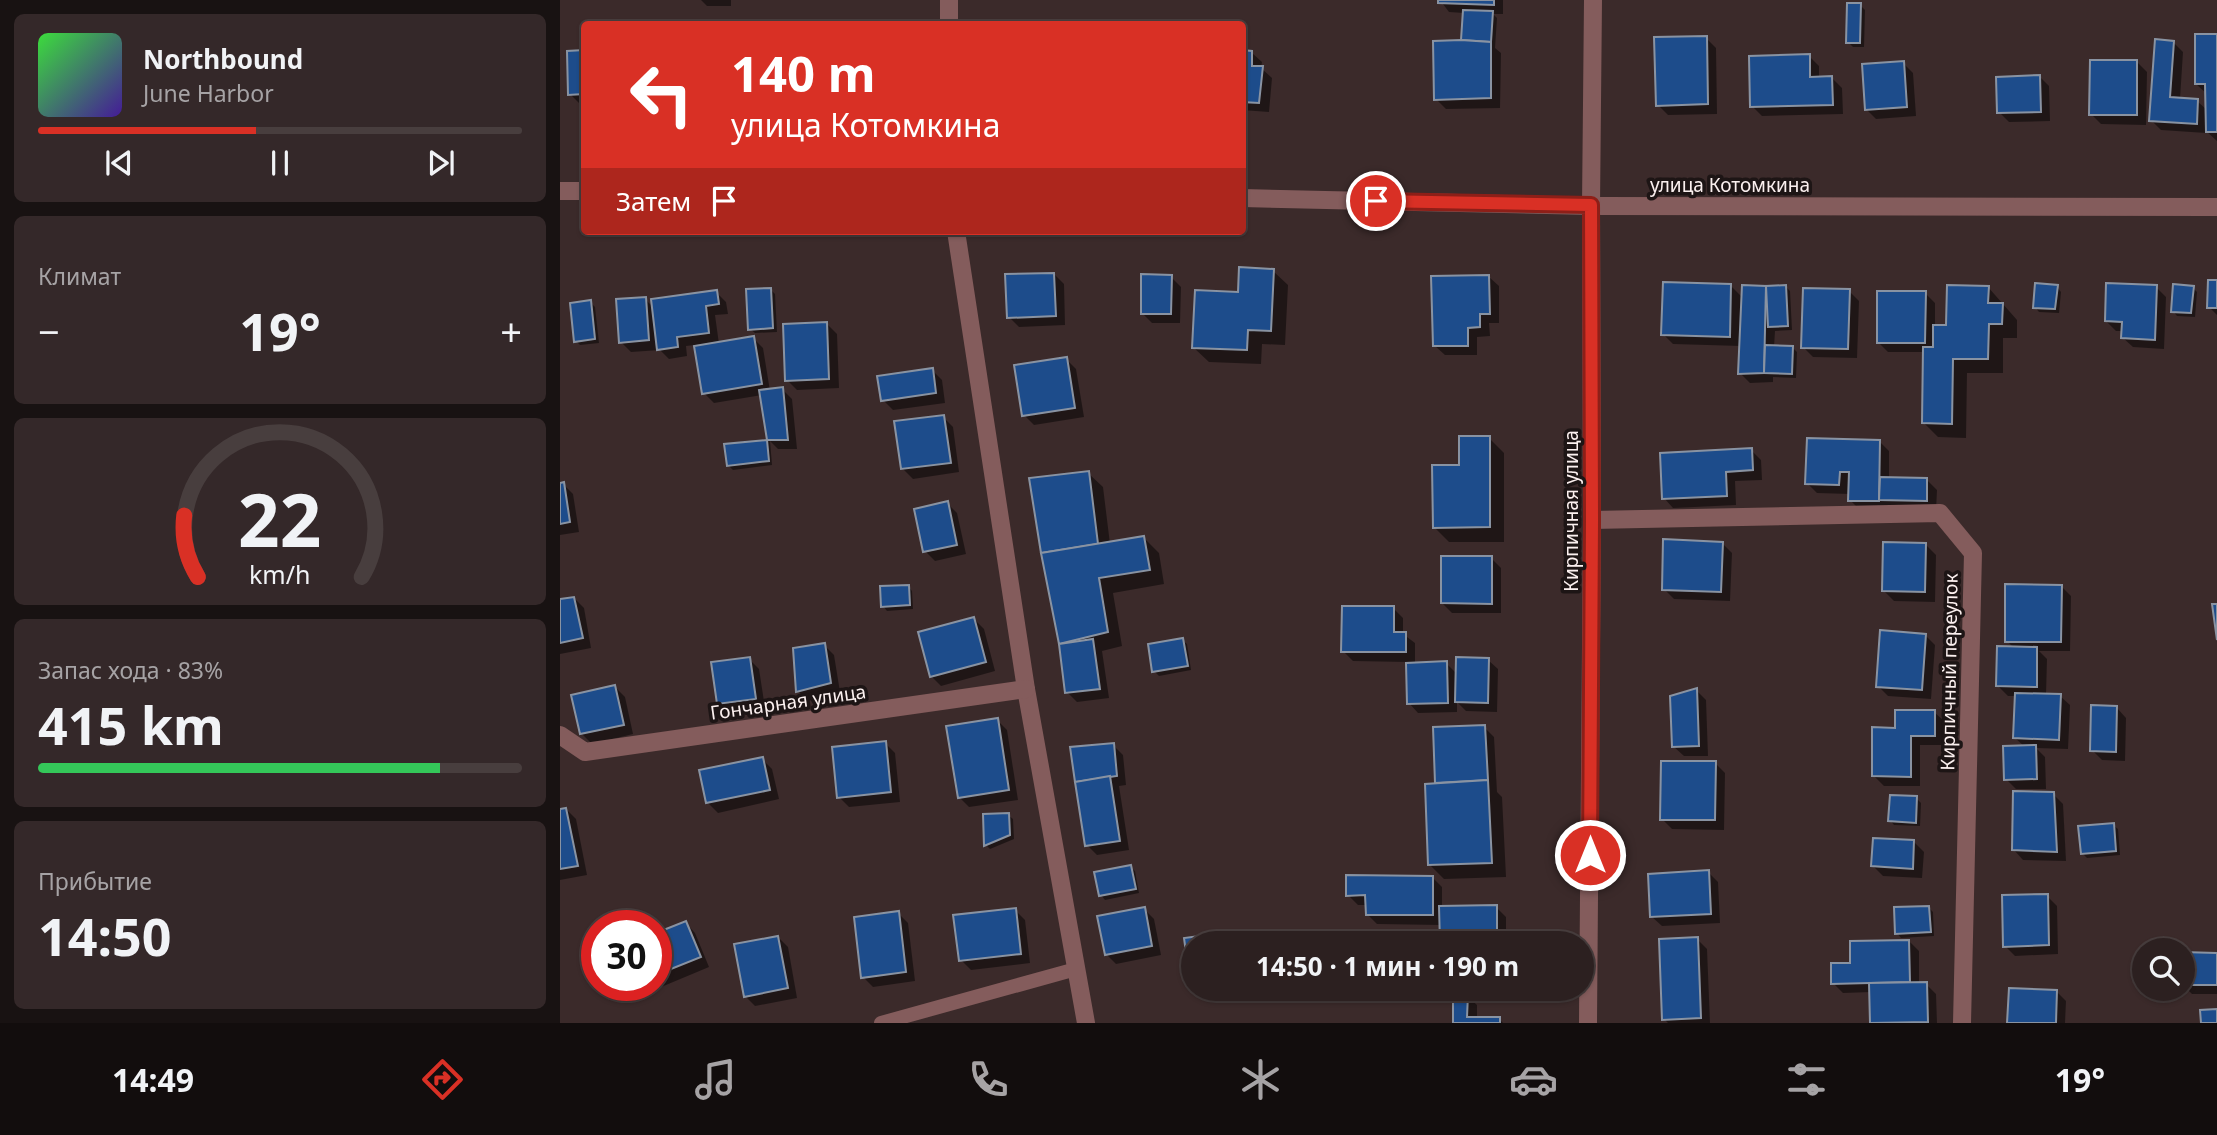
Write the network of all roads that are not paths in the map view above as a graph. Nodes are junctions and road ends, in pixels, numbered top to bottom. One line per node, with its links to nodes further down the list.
1 (949, 0): 3 (street)
2 (1593, 0): 7 (street, Кирпичная улица)
3 (949, 21)
4 (560, 191): 5 (street)
5 (581, 191)
6 (1246, 198): 7 (street, улица Котомкина)
7 (1591, 205): 8 (street, улица Котомкина); 10 (street, Кирпичная улица)
8 (2217, 207)
9 (957, 235): 11 (street)
10 (1592, 520): 16 (street, Кирпичная улица); 17 (street, Кирпичный переулок)
11 (1026, 689): 12 (street, Гончарная улица); 13 (street)
12 (560, 735)
13 (1076, 970): 14 (lane); 15 (street)
14 (881, 1023)
15 (1086, 1023)
16 (1588, 1023)
17 (1962, 1023)

